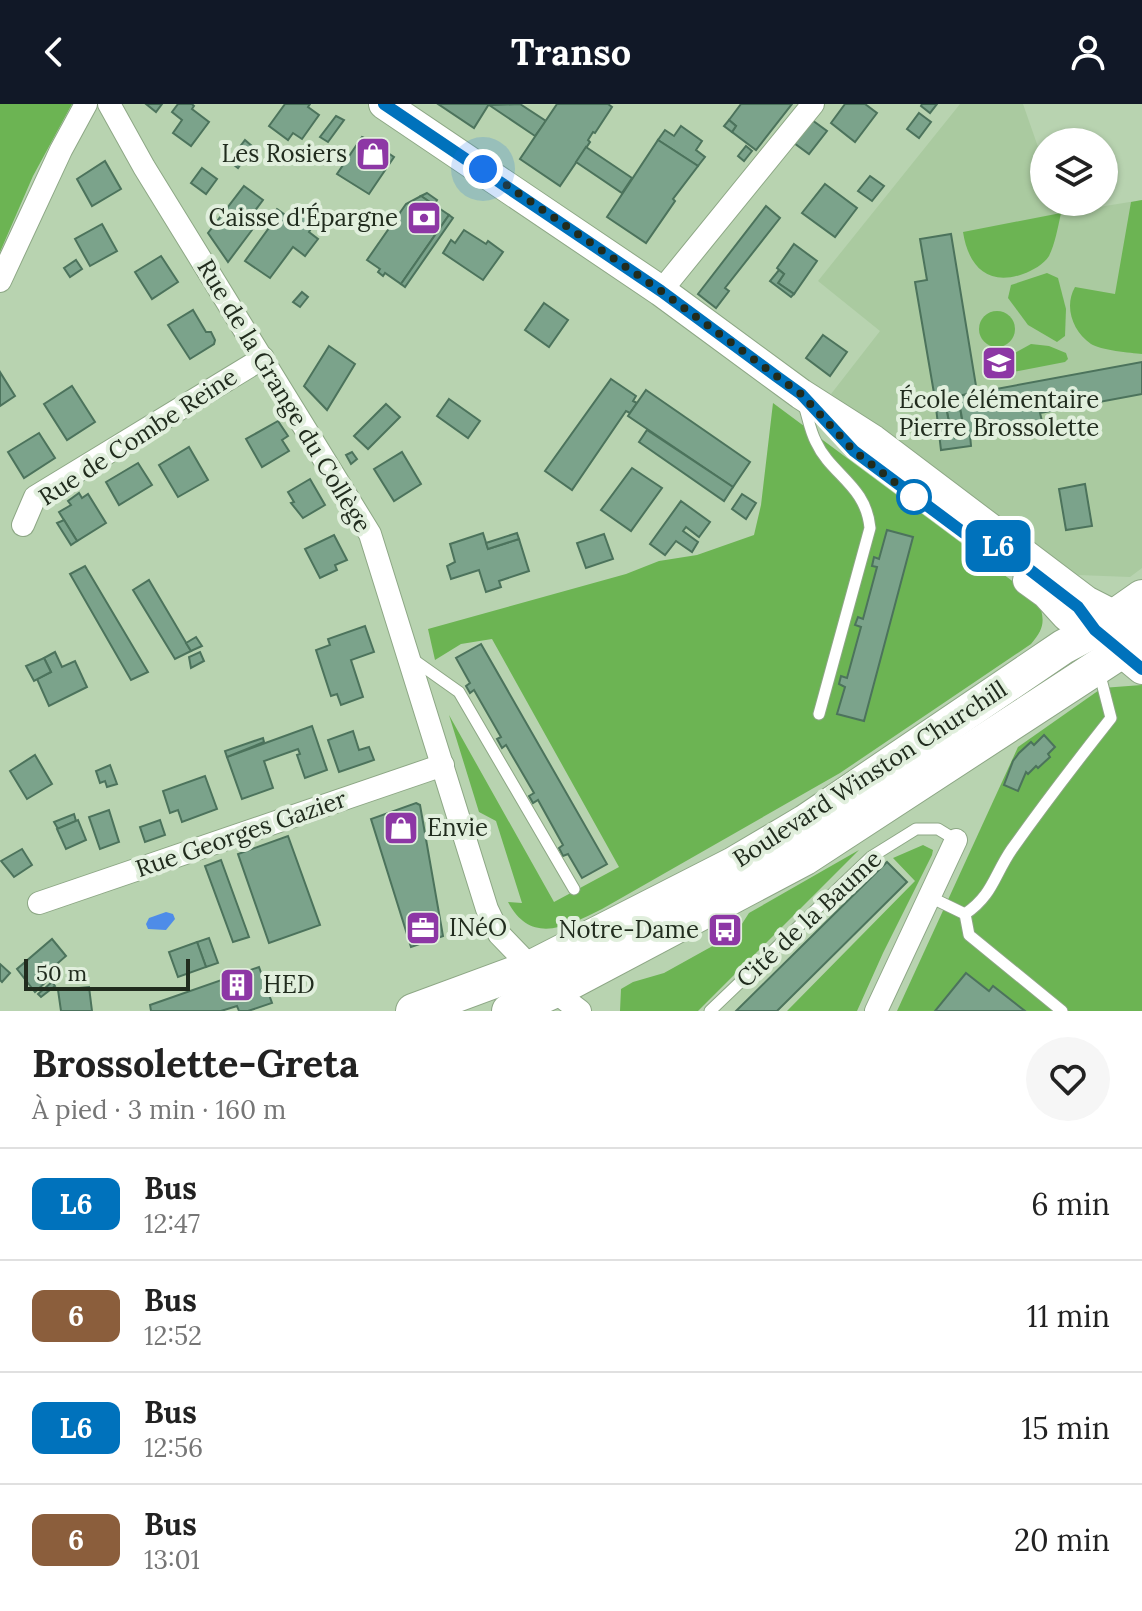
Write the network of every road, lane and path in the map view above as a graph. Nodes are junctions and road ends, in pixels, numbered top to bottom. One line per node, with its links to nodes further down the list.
1 (86, 104): 5 (street)
2 (109, 104): 7 (street, Rue de la Grange du Collège)
3 (384, 104): 6 (street)
4 (813, 104): 6 (street)
5 (0, 281)
6 (661, 291): 8 (street)
7 (263, 358): 9 (street, Rue de Combe Reine); 12 (street, Rue de la Grange du Collège)
8 (801, 394): 11 (street); 11 (street); 14 (lane)
9 (23, 525)
10 (1142, 597): 11 (main road, Boulevard Winston Churchill)
11 (1129, 641): 21 (main road, Boulevard Winston Churchill)
12 (408, 656): 15 (street, Rue de la Grange du Collège); 17 (lane)
13 (1102, 683): 20 (lane)
14 (819, 714)
15 (443, 765): 19 (street, Rue Georges Gazier); 21 (street, Rue de la Grange du Collège)
16 (956, 840): 18 (street); 24 (lane, Cité de la Baume)
17 (574, 889)
18 (930, 897): 20 (lane); 25 (street)
19 (39, 903)
20 (965, 914): 26 (lane)
21 (555, 990): 22 (main road, Boulevard Winston Churchill); 23 (main road, Boulevard Winston Churchill)
22 (413, 1011)
23 (509, 1011)
24 (710, 1011)
25 (876, 1011)
26 (1062, 1011)

